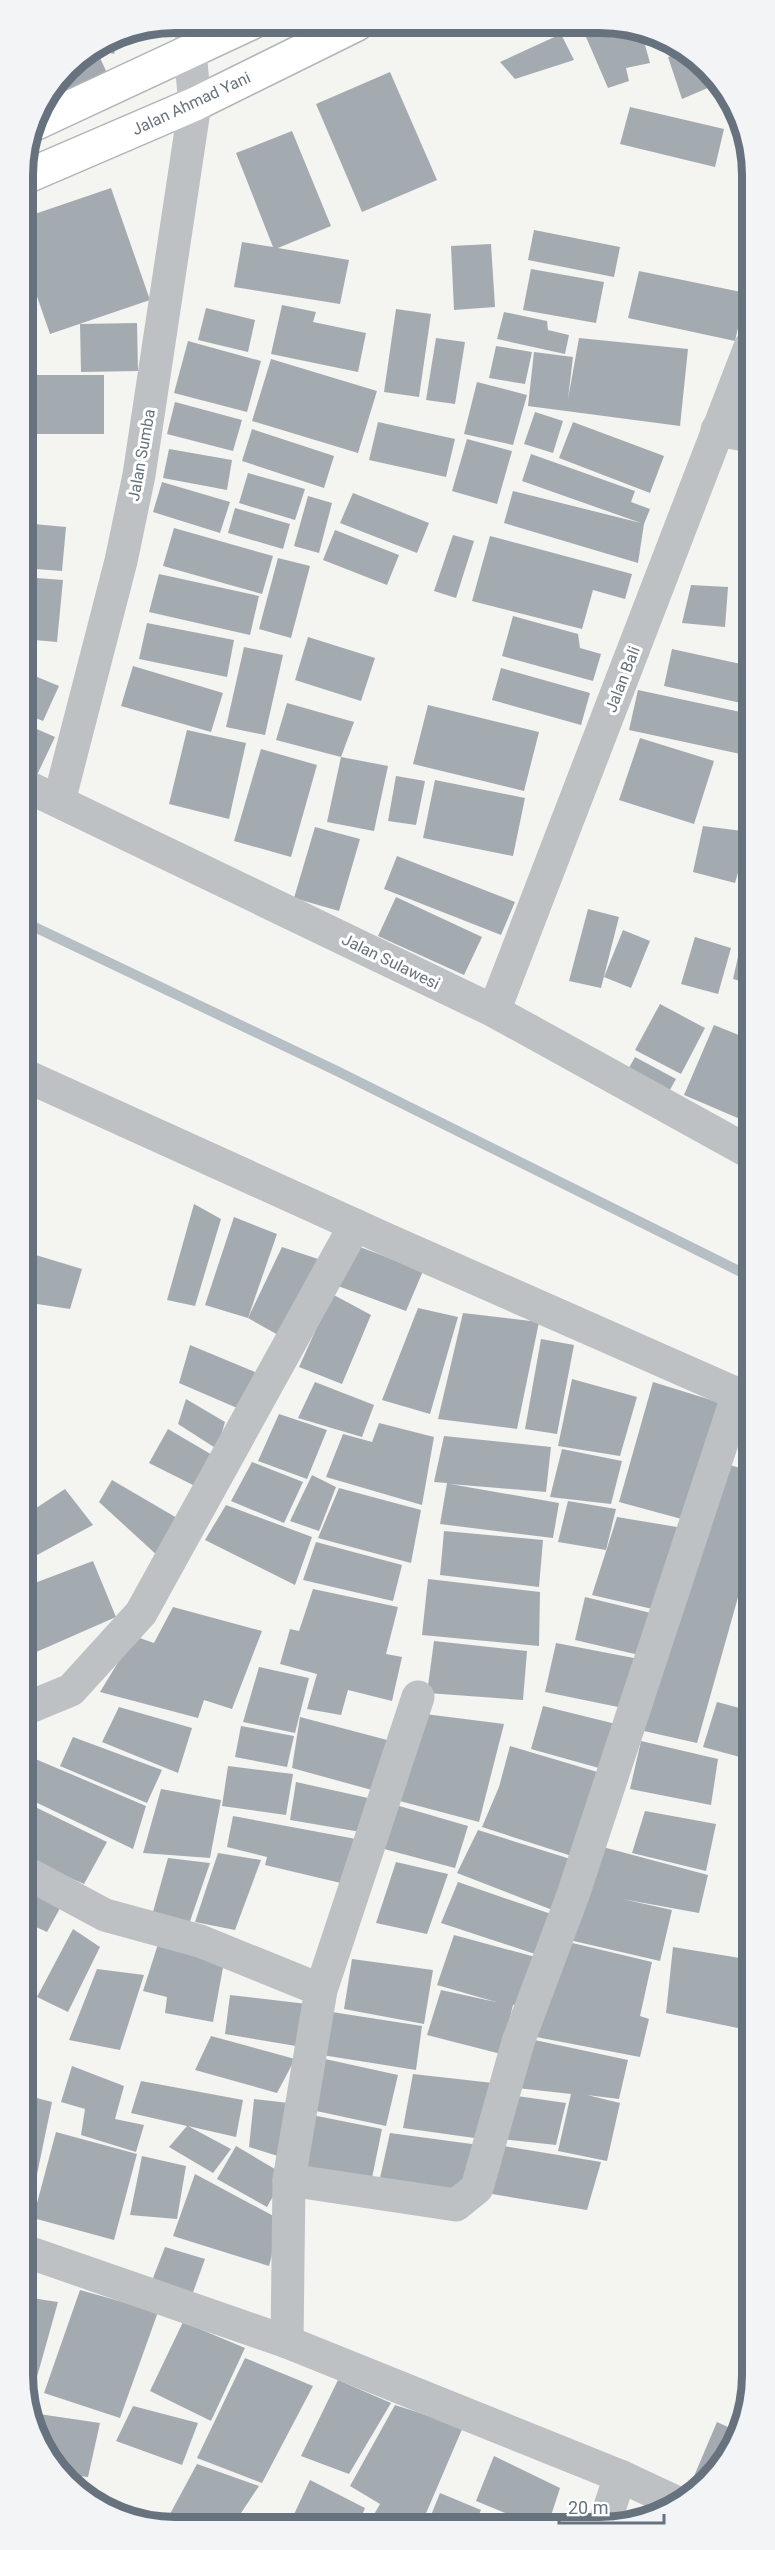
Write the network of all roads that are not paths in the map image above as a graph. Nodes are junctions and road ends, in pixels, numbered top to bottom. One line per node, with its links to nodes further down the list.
1 (209, 33): 3 (main road)
2 (339, 33): 4 (main road, Jalan Ahmad Yani)
3 (192, 37): 4 (street, Jalan Sumba); 5 (main road)
4 (195, 104): 6 (main road, Jalan Ahmad Yani); 11 (street, Jalan Sumba)
5 (46, 118)
6 (33, 174)
7 (742, 367): 8 (street, Jalan Bali)
8 (717, 430): 9 (street); 12 (street, Jalan Bali)
9 (742, 435)
10 (33, 789): 11 (street, Jalan Sulawesi)
11 (59, 801): 12 (street, Jalan Sulawesi)
12 (494, 1011): 14 (street, Jalan Sulawesi)
13 (33, 1079): 15 (street)
14 (742, 1148)
15 (355, 1225): 16 (street); 19 (street)
16 (742, 1396)
17 (742, 1406): 22 (street)
18 (418, 1697): 21 (street)
19 (33, 1706)
20 (33, 1876): 21 (street)
21 (321, 1990): 22 (street)
22 (289, 2180): 24 (street)
23 (33, 2254): 24 (street)
24 (287, 2342): 25 (street)
25 (620, 2476): 26 (street); 27 (street)
26 (669, 2499)
27 (607, 2517)

